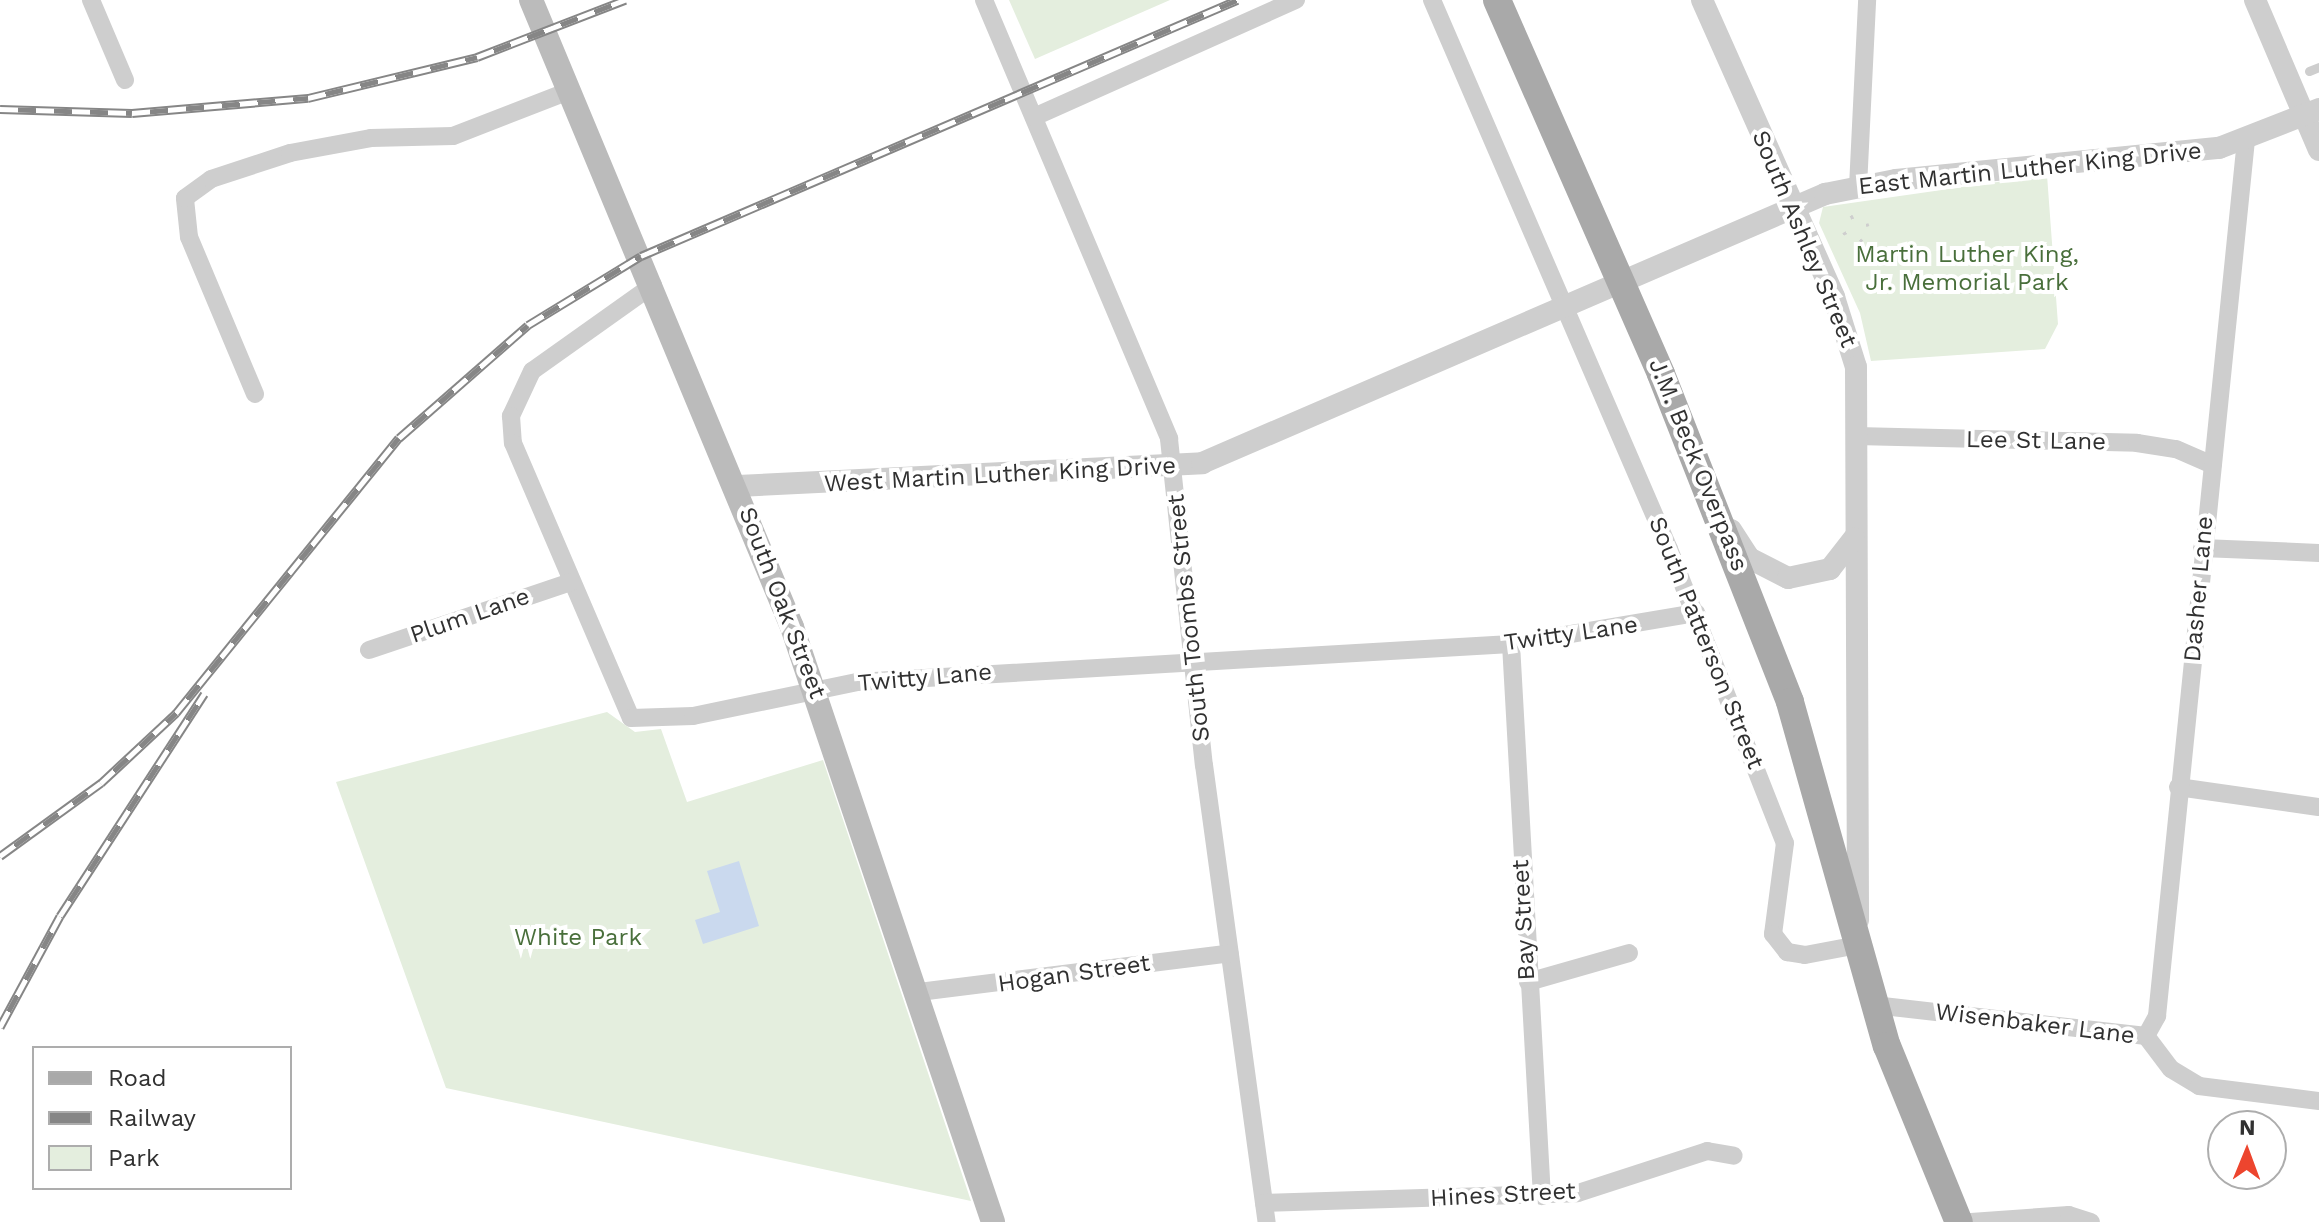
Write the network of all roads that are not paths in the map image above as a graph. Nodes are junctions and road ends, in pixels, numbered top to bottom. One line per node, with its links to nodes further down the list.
1 (91, 0): 10 (street)
2 (531, 0): 11 (main road, South Oak Street)
3 (984, 0): 13 (street, South Toombs Street)
4 (1296, 0): 13 (street)
5 (1432, 0): 19 (street, South Patterson Street)
6 (1497, 0): 25 (main road, J.M. Beck Overpass, bridge)
7 (1702, 0): 17 (street, South Ashley Street)
8 (1867, 0): 16 (street)
9 (2255, 0): 12 (street)
10 (125, 80)
11 (569, 91): 18 (main road, South Oak Street); 20 (street)
12 (2312, 112): 14 (street, East Martin Luther King Drive); 15 (street)
13 (1034, 117): 23 (street, South Toombs Street)
14 (2246, 140): 16 (street, East Martin Luther King Drive); 22 (street, Dasher Lane)
15 (2319, 150)
16 (1858, 187): 17 (street, East Martin Luther King Drive)
17 (1792, 205): 19 (street, East Martin Luther King Drive); 21 (street, South Ashley Street)
18 (653, 285): 24 (main road, South Oak Street); 29 (street, Twitty Lane)
19 (1566, 306): 23 (street, West Martin Luther King Drive); 30 (street, South Patterson Street)
20 (255, 394)
21 (1856, 436): 22 (street, Lee St Lane); 26 (street, South Ashley Street)
22 (2213, 465): 27 (street, Dasher Lane)
23 (1174, 467): 24 (street, West Martin Luther King Drive); 33 (street, South Toombs Street)
24 (738, 486): 34 (main road, South Oak Street)
25 (1723, 518): 26 (street); 37 (main road, J.M. Beck Overpass)
26 (1855, 537): 37 (street, South Ashley Street)
27 (2202, 548): 28 (street); 35 (street, Dasher Lane)
28 (2319, 553)
29 (571, 582): 32 (street, Plum Lane); 34 (street, Twitty Lane)
30 (1696, 613): 31 (street, Twitty Lane); 37 (street, South Patterson Street)
31 (1511, 644): 33 (street, Twitty Lane); 40 (street, Bay Street)
32 (369, 650)
33 (1192, 659): 34 (street, Twitty Lane); 38 (street, South Toombs Street)
34 (816, 692): 41 (main road, South Oak Street)
35 (2178, 787): 36 (street); 43 (street, Dasher Lane)
36 (2319, 807)
37 (1858, 945): 42 (main road)
38 (1230, 953): 41 (street, Hogan Street); 47 (street, South Toombs Street)
39 (1629, 953): 40 (street)
40 (1528, 982): 46 (street, Bay Street)
41 (919, 992): 48 (main road, South Oak Street)
42 (1874, 1005): 43 (street, Wisenbaker Lane); 50 (main road)
43 (2146, 1036): 44 (street, Wisenbaker Lane)
44 (2319, 1101)
45 (1734, 1156): 46 (street, Hines Street)
46 (1542, 1196): 47 (street, Hines Street)
47 (1264, 1203): 49 (street, South Toombs Street)
48 (993, 1222)
49 (1267, 1222)
50 (1959, 1222)
51 (1971, 1222): 52 (street)
52 (2091, 1222)

